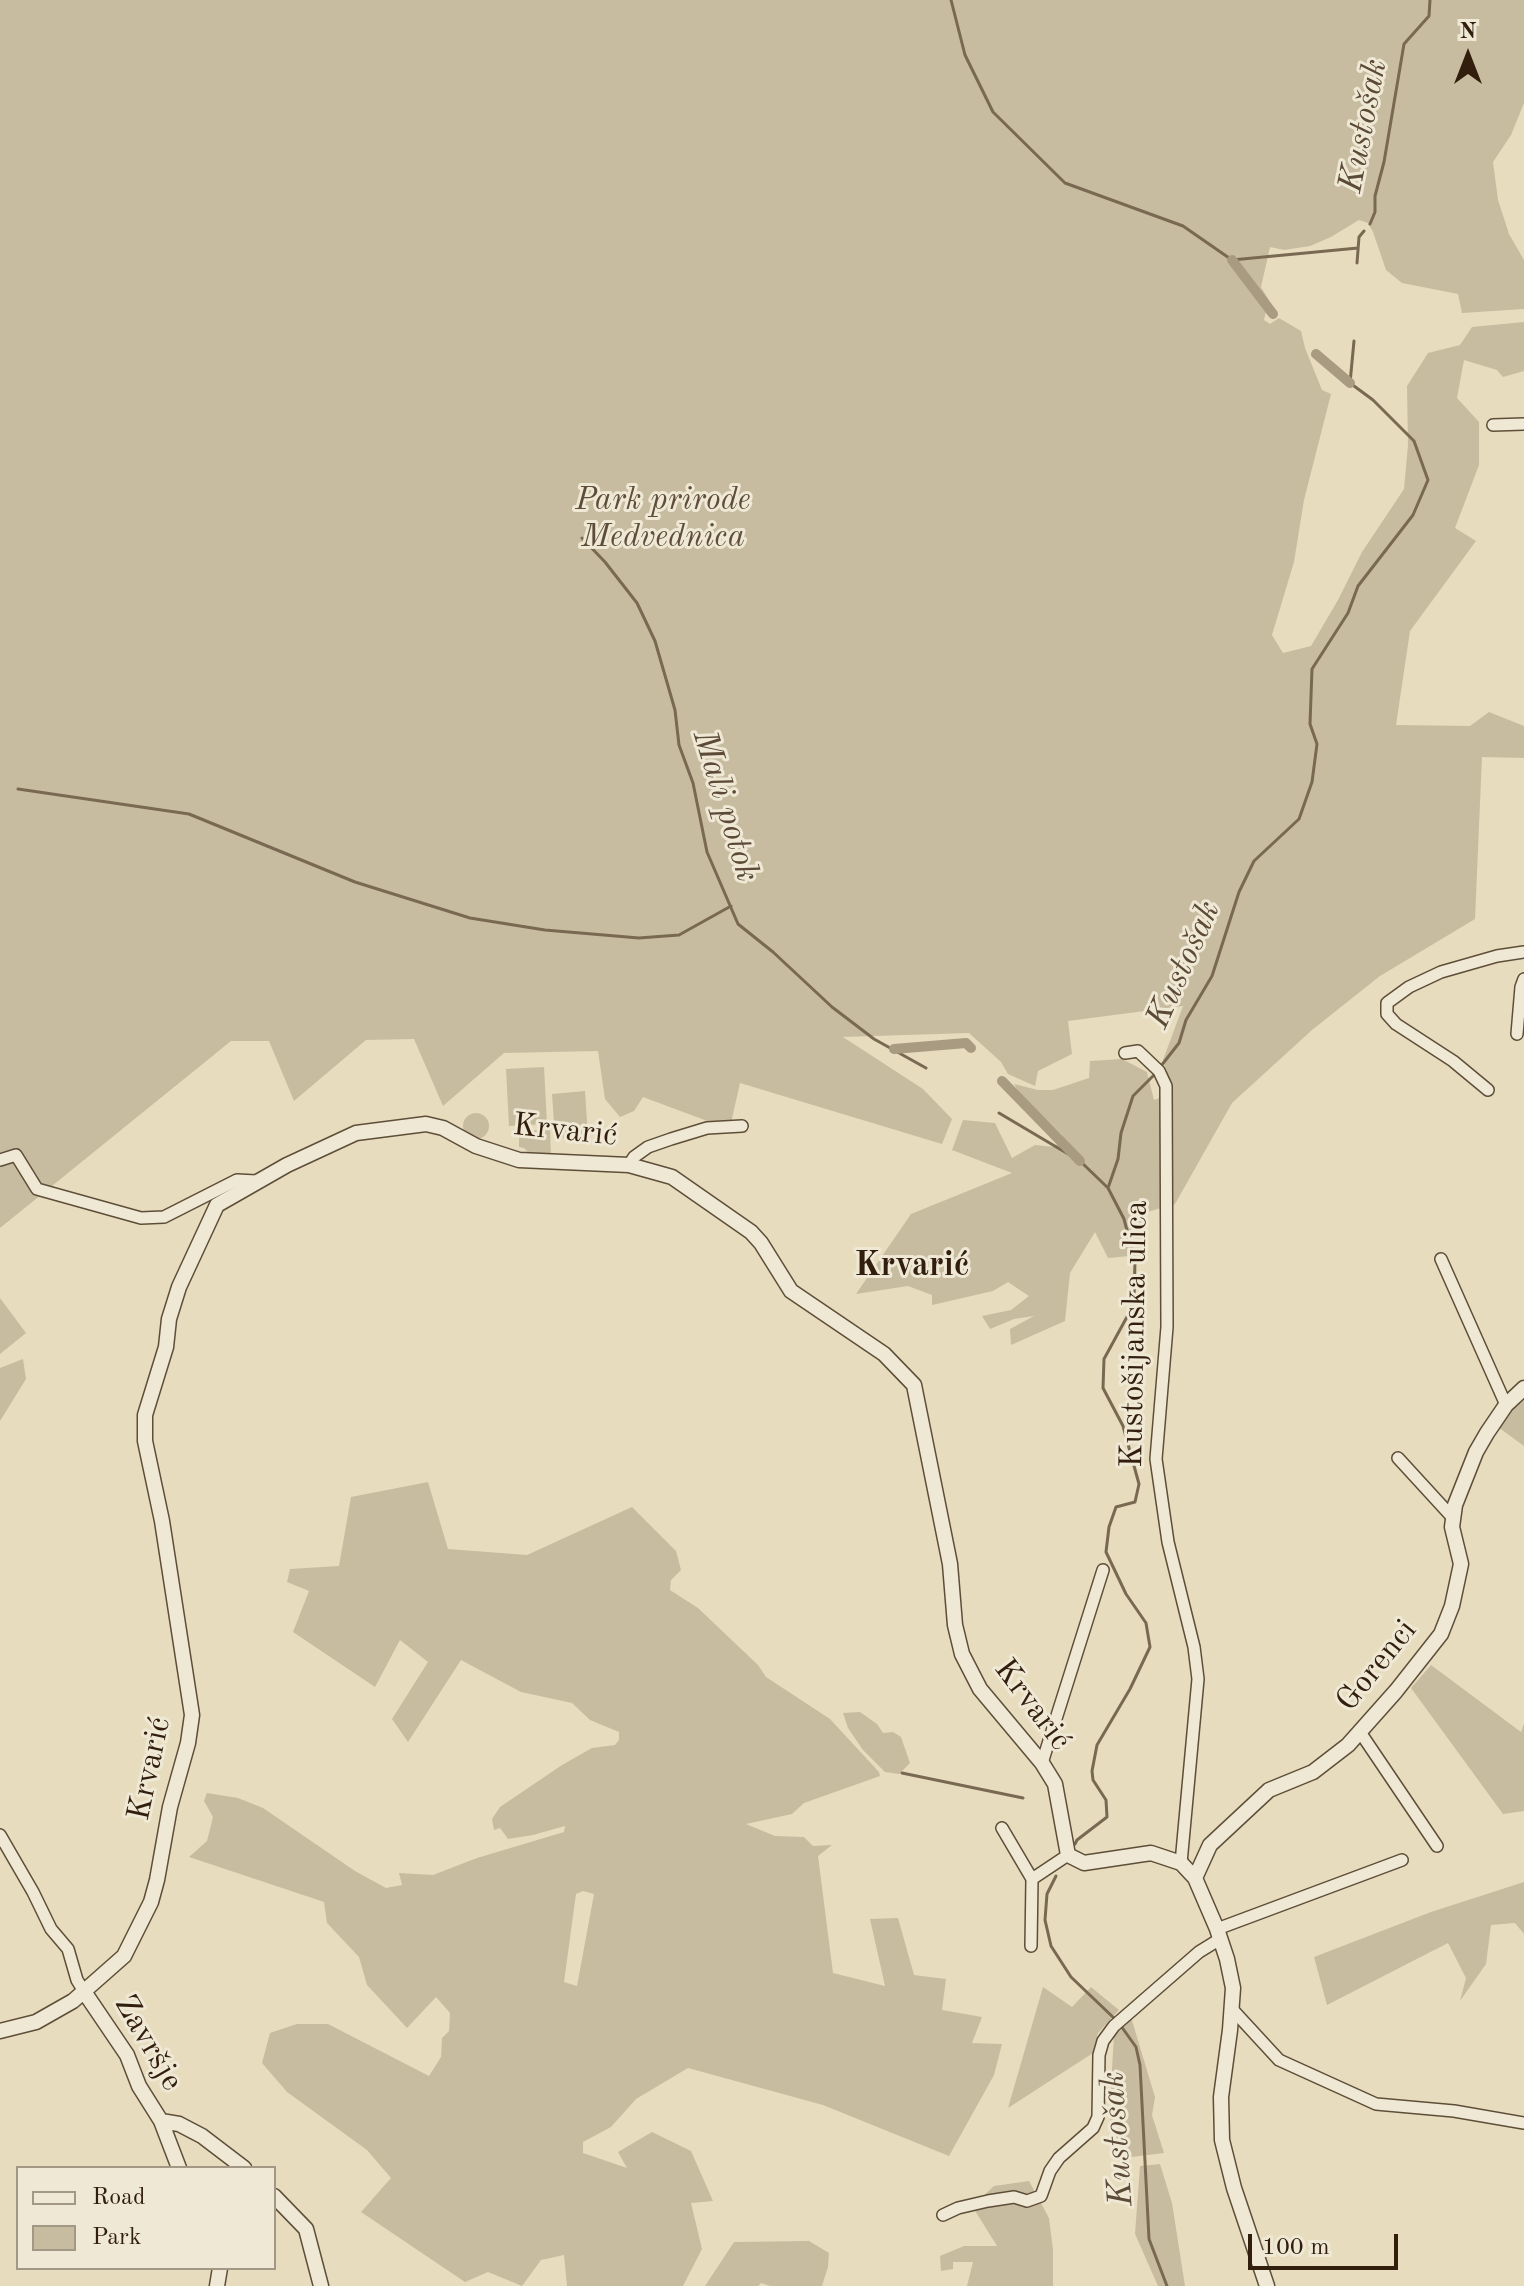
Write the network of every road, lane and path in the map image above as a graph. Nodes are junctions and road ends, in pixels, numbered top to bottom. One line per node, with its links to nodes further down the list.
1 (1524, 424): 2 (street)
2 (1493, 425)
3 (1524, 952): 7 (street)
4 (1524, 979): 5 (street)
5 (1517, 1034)
6 (1125, 1053): 25 (street, Kustošijanska ulica)
7 (1488, 1090)
8 (742, 1126): 10 (street)
9 (0, 1160): 11 (street)
10 (629, 1165): 11 (street, Krvarić); 19 (street, Krvarić)
11 (256, 1181): 30 (street, Krvarić)
12 (1441, 1259): 14 (street)
13 (1524, 1388): 14 (street, Gorenci)
14 (1506, 1405): 16 (street, Gorenci)
15 (1398, 1458): 16 (street)
16 (1453, 1518): 18 (street, Gorenci)
17 (1103, 1570): 19 (street)
18 (1360, 1732): 22 (street); 26 (street, Gorenci)
19 (1042, 1763): 23 (street, Krvarić)
20 (1002, 1828): 27 (street)
21 (0, 1835): 30 (street)
22 (1437, 1846)
23 (1068, 1855): 25 (street); 27 (street)
24 (1402, 1860): 28 (street)
25 (1181, 1863): 26 (street)
26 (1195, 1878): 28 (street)
27 (1032, 1879): 29 (street)
28 (1218, 1934): 31 (street); 38 (street)
29 (1031, 1946)
30 (85, 1993): 32 (street, Krvarić); 33 (street, Završje)
31 (1232, 2009): 34 (street); 40 (street)
32 (0, 2031)
33 (161, 2121): 35 (street); 36 (street, Završje)
34 (1524, 2123)
35 (178, 2166)
36 (241, 2166)
37 (276, 2198): 39 (street)
38 (943, 2215)
39 (321, 2286)
40 (1267, 2286)

